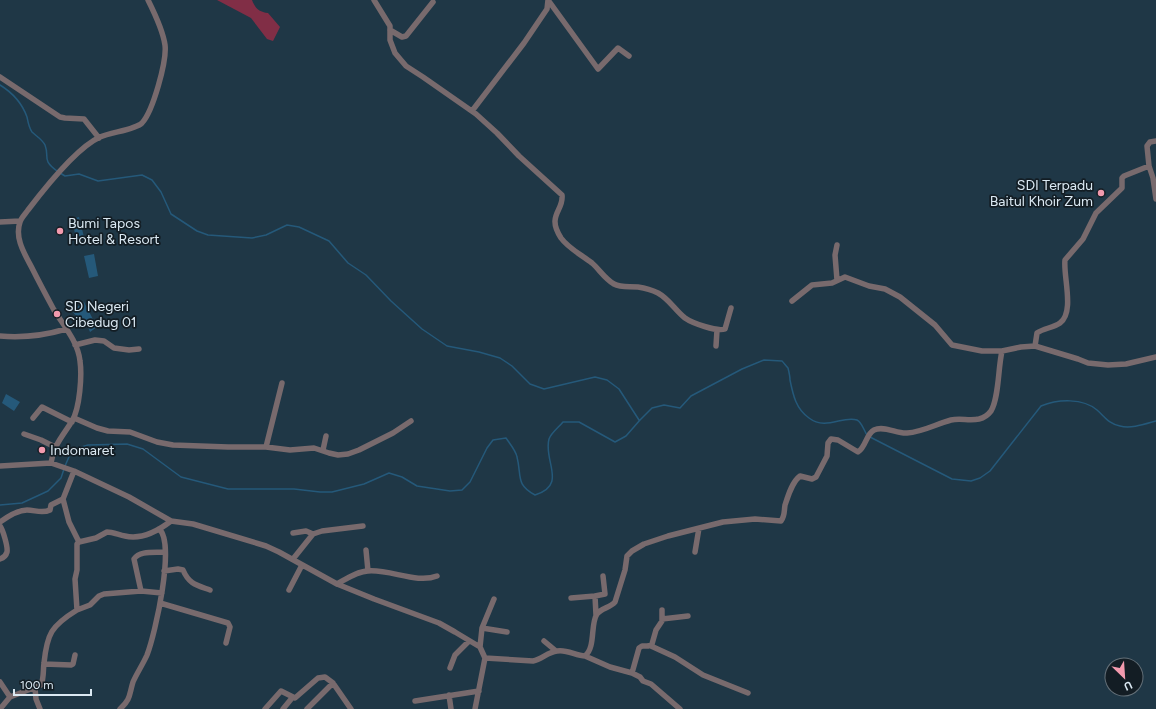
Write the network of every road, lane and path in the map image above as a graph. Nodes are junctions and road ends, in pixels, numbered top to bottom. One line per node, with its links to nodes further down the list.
1 (148, 0): 9 (street)
2 (374, 0): 5 (street)
3 (548, 0): 6 (street); 8 (street)
4 (433, 2): 5 (street)
5 (390, 30): 8 (street)
6 (629, 56)
7 (0, 77): 9 (street)
8 (472, 111): 20 (street)
9 (99, 138): 14 (street)
10 (1156, 141): 11 (street)
11 (1149, 166): 12 (street); 24 (street)
12 (1156, 199)
13 (0, 222): 14 (street)
14 (20, 222): 19 (street)
15 (837, 245): 16 (street)
16 (837, 280): 17 (street); 26 (street)
17 (792, 301)
18 (731, 308): 20 (street)
19 (66, 329): 21 (street); 22 (street)
20 (717, 330): 23 (street)
21 (0, 336)
22 (76, 345): 25 (street); 30 (street)
23 (716, 346)
24 (1035, 346): 26 (street); 27 (street)
25 (139, 349)
26 (1002, 351): 45 (street)
27 (1156, 357)
28 (282, 383): 35 (street)
29 (33, 418): 30 (street)
30 (73, 420): 34 (street); 35 (street)
31 (411, 421): 36 (street)
32 (24, 434): 34 (street)
33 (326, 436): 36 (street)
34 (55, 447): 37 (street)
35 (266, 447): 36 (street)
36 (323, 450)
37 (51, 463): 38 (street); 39 (street)
38 (0, 466)
39 (74, 471): 40 (street); 41 (street)
40 (63, 499): 42 (street); 49 (street)
41 (171, 521): 46 (street); 54 (street)
42 (0, 522)
43 (0, 526): 53 (street)
44 (363, 526): 48 (street)
45 (699, 528): 52 (street); 71 (street)
46 (159, 529): 49 (street); 51 (street)
47 (293, 533): 48 (street)
48 (313, 534): 54 (street)
49 (79, 542): 69 (street)
50 (366, 550): 56 (street)
51 (165, 552): 57 (street); 63 (street)
52 (695, 552)
53 (0, 559)
54 (293, 559): 55 (street)
55 (302, 565): 60 (street); 62 (street)
56 (368, 570): 58 (street); 60 (street)
57 (164, 571): 61 (street); 64 (street)
58 (437, 576)
59 (603, 576): 65 (street)
60 (337, 584): 76 (street)
61 (210, 590)
62 (289, 590)
63 (141, 591): 64 (street); 69 (street)
64 (162, 593): 68 (street)
65 (594, 596): 66 (street); 71 (street)
66 (571, 598)
67 (494, 599): 74 (street)
68 (160, 603): 78 (street); 99 (street)
69 (77, 610): 85 (street)
70 (662, 610): 73 (street)
71 (596, 615): 83 (street)
72 (688, 616): 73 (street)
73 (662, 619): 79 (street)
74 (482, 628): 75 (street); 80 (street)
75 (507, 632)
76 (469, 640): 80 (street); 86 (street)
77 (544, 641): 81 (street)
78 (226, 643)
79 (651, 646): 87 (street); 92 (street)
80 (480, 648): 84 (street)
81 (556, 651): 83 (street); 84 (street)
82 (75, 655): 85 (street)
83 (585, 656): 87 (street)
84 (485, 658): 91 (street)
85 (44, 664): 90 (street)
86 (450, 668)
87 (632, 673): 106 (street)
88 (0, 682): 94 (street)
89 (333, 683): 95 (street); 102 (street); 103 (street)
90 (35, 688): 94 (street); 98 (street)
91 (479, 691): 93 (street); 105 (street)
92 (748, 693)
93 (450, 695): 96 (street); 104 (street)
94 (10, 697): 97 (street)
95 (292, 698): 100 (street); 101 (street)
96 (415, 701)
97 (0, 709)
98 (40, 709)
99 (120, 709)
100 (265, 709)
101 (283, 709)
102 (307, 709)
103 (352, 709)
104 (451, 709)
105 (475, 709)
106 (680, 709)

